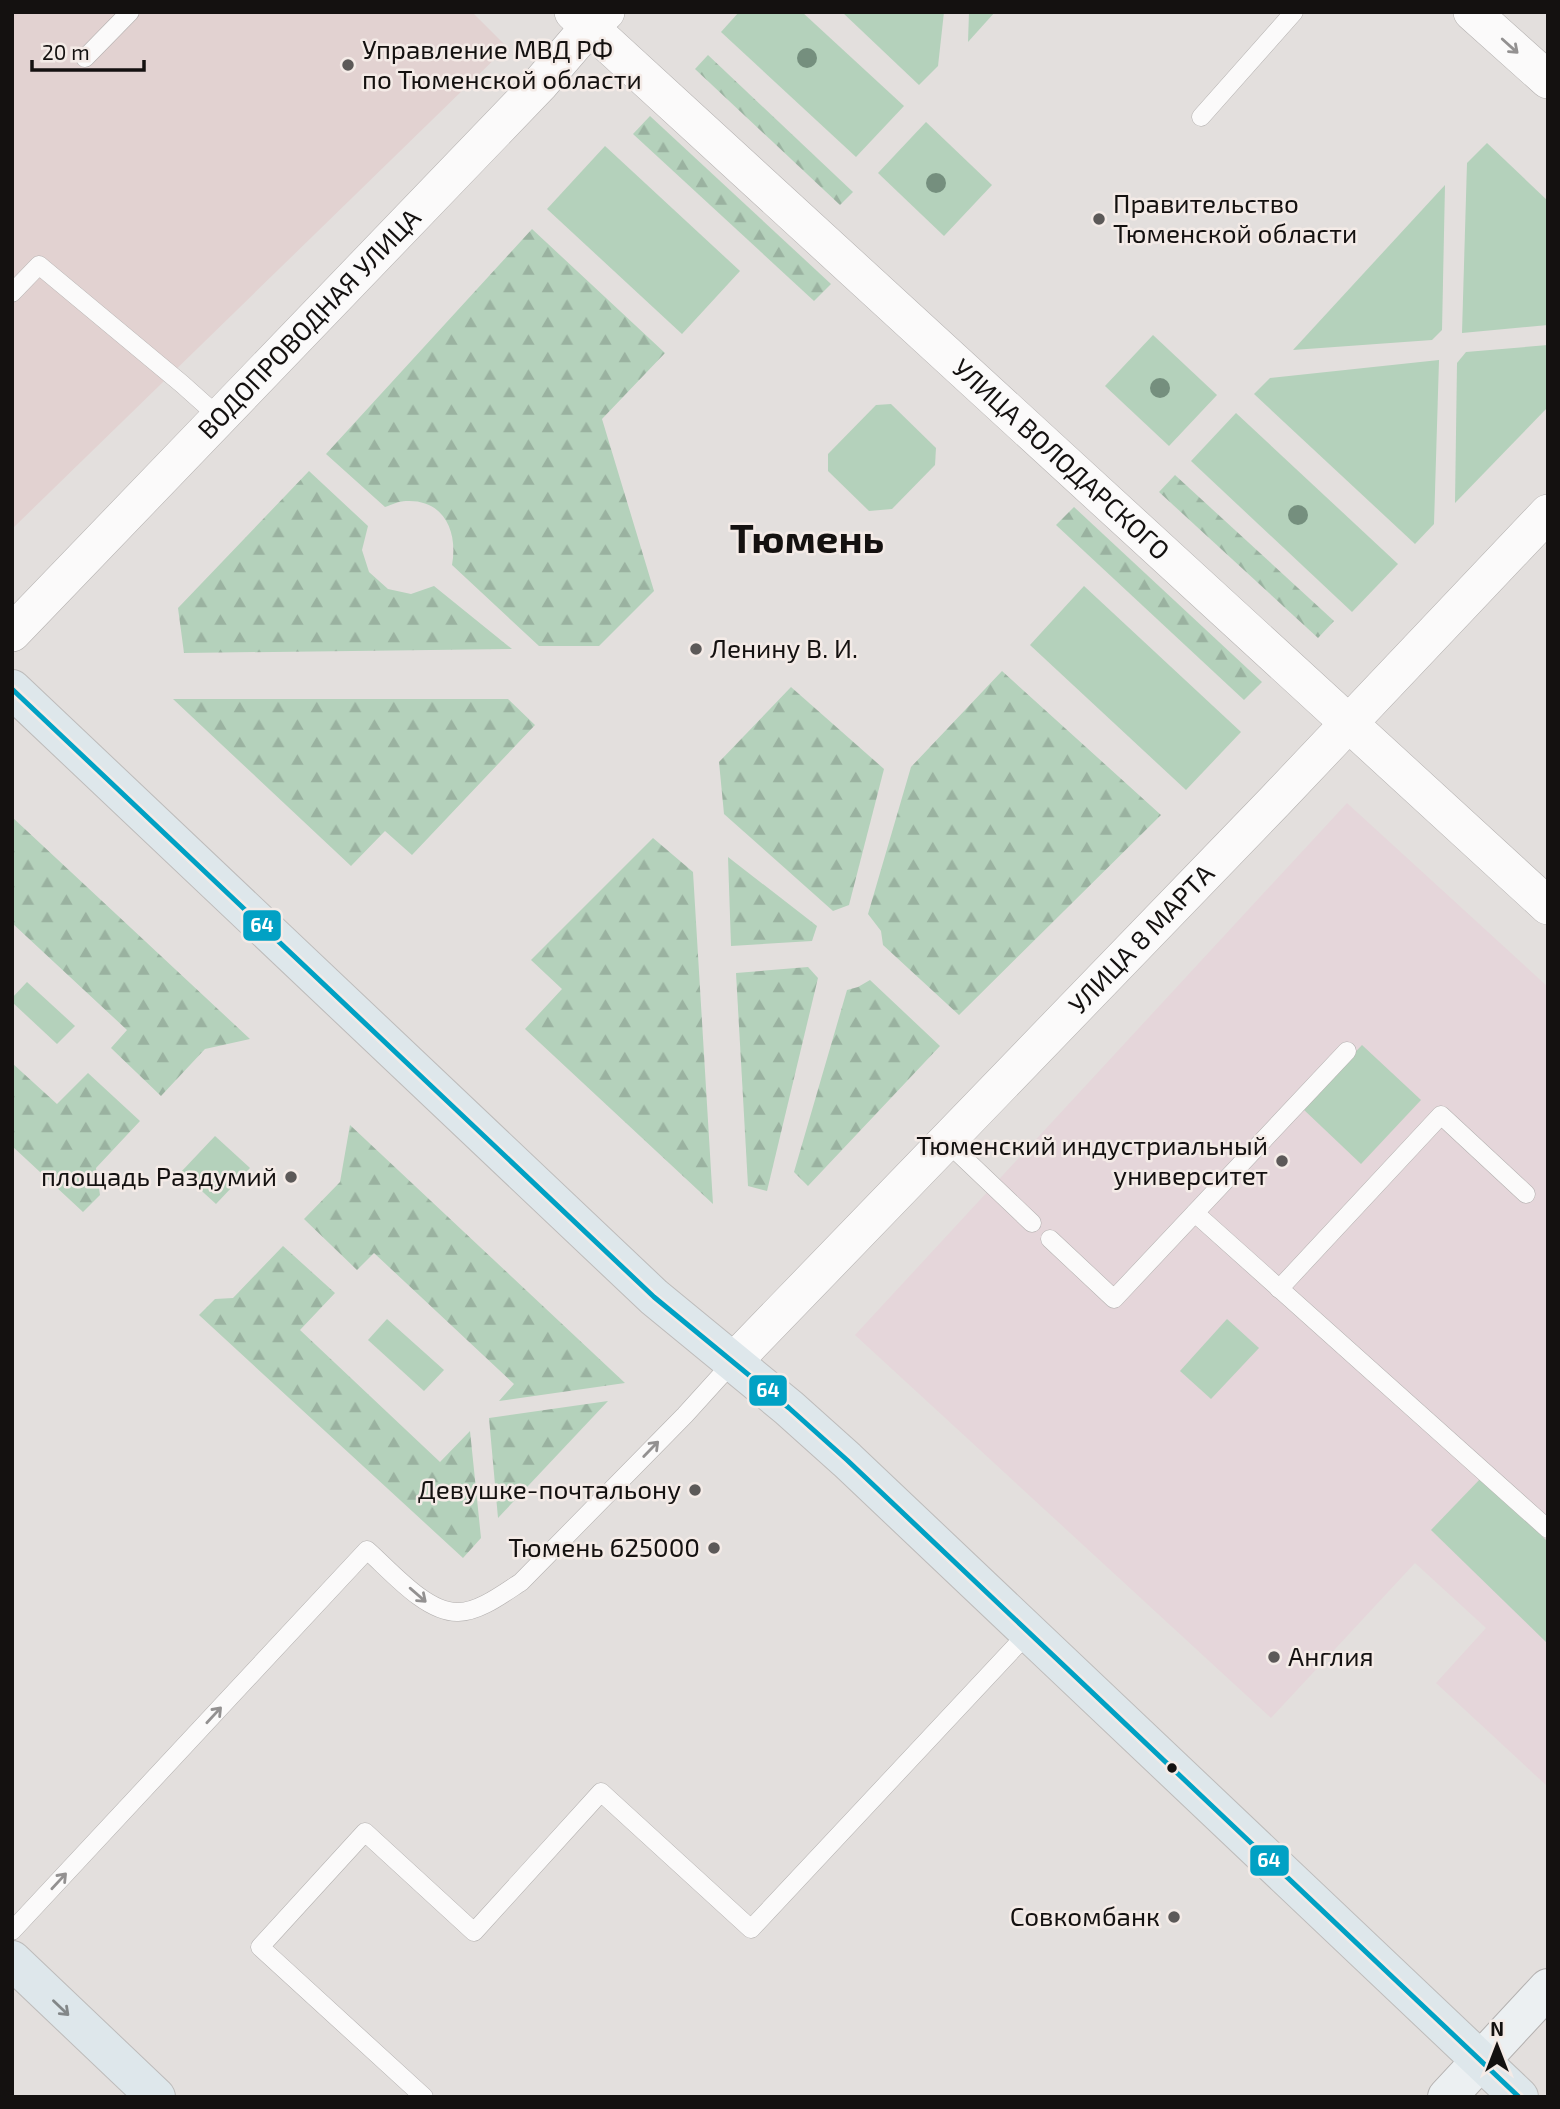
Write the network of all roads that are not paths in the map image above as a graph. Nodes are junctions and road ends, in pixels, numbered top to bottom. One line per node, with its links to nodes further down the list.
1 (130, 12): 5 (lane)
2 (1294, 12): 7 (lane)
3 (1472, 12): 6 (street, one-way to 6)
4 (589, 17): 9 (street, ВОДОПРОВОДНАЯ УЛИЦА); 13 (street, УЛИЦА ВОЛОДАРСКОГО)
5 (85, 58)
6 (1548, 80)
7 (1201, 117)
8 (12, 293): 9 (lane)
9 (220, 418): 11 (street, ВОДОПРОВОДНАЯ УЛИЦА)
10 (1548, 513): 13 (street, УЛИЦА 8 МАРТА)
11 (12, 633)
12 (12, 689): 22 (main road)
13 (1349, 724): 14 (street, УЛИЦА ВОЛОДАРСКОГО); 16 (street, УЛИЦА 8 МАРТА)
14 (1548, 906)
15 (1347, 1051): 18 (lane)
16 (947, 1142): 19 (lane); 22 (street, УЛИЦА 8 МАРТА)
17 (1526, 1194): 21 (lane)
18 (1195, 1213): 20 (lane); 21 (lane)
19 (1032, 1223)
20 (1050, 1239)
21 (1279, 1289): 23 (lane)
22 (733, 1363): 24 (main road); 25 (lane, one-way to 22)
23 (1548, 1529)
24 (1029, 1632): 28 (main road); 30 (lane)
25 (12, 1931)
26 (12, 1960): 29 (main road, one-way to 29)
27 (1548, 1988): 28 (street)
28 (1481, 2061): 31 (street); 32 (main road)
29 (156, 2097)
30 (424, 2097)
31 (1447, 2097)
32 (1519, 2097)

